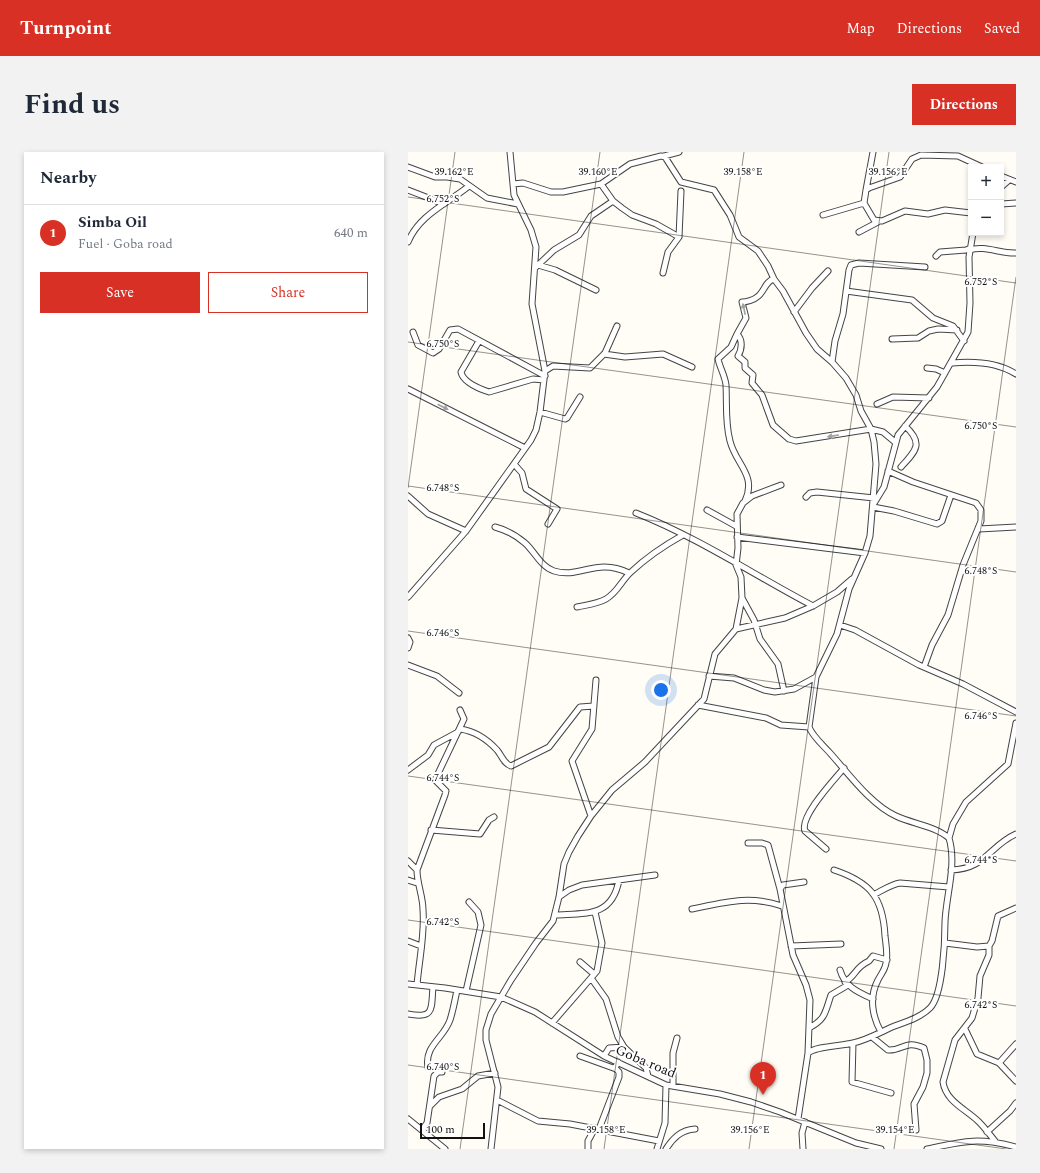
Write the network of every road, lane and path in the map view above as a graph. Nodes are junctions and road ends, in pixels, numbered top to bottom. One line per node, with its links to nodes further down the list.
1 (510, 152): 11 (street)
2 (679, 152): 5 (street)
3 (873, 152): 16 (street)
4 (942, 153): 6 (street); 16 (street)
5 (664, 156): 12 (street); 38 (street)
6 (975, 164)
7 (408, 167): 14 (street)
8 (1004, 178): 9 (street)
9 (1009, 180): 10 (street); 13 (street)
10 (1016, 182)
11 (513, 184): 12 (street); 22 (street)
12 (600, 184): 18 (street)
13 (1004, 184)
14 (470, 186): 21 (street); 22 (street)
15 (408, 190): 21 (street)
16 (866, 190): 19 (street)
17 (681, 191): 29 (street)
18 (613, 201): 29 (street); 34 (street)
19 (864, 203): 25 (street); 26 (street)
20 (1016, 203): 23 (street)
21 (444, 204): 30 (street)
22 (518, 204): 34 (street)
23 (1004, 204)
24 (968, 213): 26 (street)
25 (823, 215)
26 (878, 222): 27 (street)
27 (859, 232)
28 (972, 236): 31 (street)
29 (679, 237): 37 (street)
30 (408, 242)
31 (970, 249): 32 (street); 33 (street); 48 (street)
32 (1016, 253)
33 (936, 256)
34 (536, 267): 39 (street); 56 (street)
35 (925, 267): 40 (street)
36 (828, 271): 41 (street)
37 (663, 273)
38 (774, 279): 41 (street); 45 (street, one-way to 38)
39 (596, 290)
40 (846, 291): 43 (street); 50 (street)
41 (794, 312): 50 (street)
42 (617, 326): 49 (street)
43 (957, 330): 46 (street); 48 (street)
44 (414, 332): 47 (street)
45 (737, 334): 63 (street, one-way to 45); 74 (street)
46 (892, 339)
47 (479, 341): 56 (street); 56 (street)
48 (964, 341): 51 (street)
49 (604, 354): 52 (street); 56 (street)
50 (832, 362): 63 (street)
51 (952, 362): 54 (street); 55 (street)
52 (692, 367)
53 (928, 368): 54 (street)
54 (945, 373): 59 (street)
55 (1016, 374)
56 (545, 375): 61 (street)
57 (408, 389): 65 (street, one-way to 65)
58 (580, 397): 61 (street)
59 (929, 398): 60 (street); 62 (street)
60 (877, 404)
61 (540, 412): 65 (street)
62 (905, 426): 64 (street); 67 (street)
63 (871, 429): 64 (street); 73 (street)
64 (895, 442): 68 (street)
65 (525, 448): 66 (street)
66 (514, 464): 78 (street); 83 (street)
67 (901, 467)
68 (888, 471): 70 (street); 75 (street)
69 (781, 485): 74 (street)
70 (951, 495): 75 (street); 82 (street)
71 (408, 496): 83 (street)
72 (806, 497): 73 (street)
73 (874, 498): 75 (street)
74 (745, 501): 79 (street)
75 (873, 506): 86 (street)
76 (707, 510): 79 (street)
77 (636, 513): 84 (street)
78 (548, 524)
79 (736, 526): 85 (street)
80 (495, 527): 88 (street)
81 (1016, 527): 82 (street)
82 (979, 529): 100 (street)
83 (466, 531): 90 (street)
84 (683, 535): 87 (street); 88 (street)
85 (737, 537): 86 (street); 87 (street)
86 (865, 553): 89 (street)
87 (736, 565): 91 (street); 92 (street)
88 (629, 573): 93 (street)
89 (854, 577): 92 (street); 95 (street)
90 (408, 597)
91 (742, 598): 94 (street); 96 (street)
92 (813, 606): 94 (street)
93 (577, 607)
94 (755, 625): 96 (street); 104 (street)
95 (840, 625): 100 (street); 102 (street)
96 (736, 629): 101 (street)
97 (408, 638): 98 (street)
98 (408, 648)
99 (408, 665): 105 (street)
100 (924, 667): 109 (street)
101 (709, 676): 104 (street); 106 (street)
102 (816, 677): 104 (street); 111 (street)
103 (596, 680): 107 (street)
104 (784, 691)
105 (459, 693)
106 (698, 705): 111 (street); 115 (street)
107 (594, 706): 112 (street); 115 (street)
108 (460, 710): 112 (street)
109 (1016, 712)
110 (1016, 724): 119 (street)
111 (809, 727): 113 (street)
112 (459, 731): 114 (street); 117 (street)
113 (844, 768): 119 (street); 121 (street)
114 (408, 770)
115 (591, 816): 134 (street)
116 (494, 817): 117 (street)
117 (431, 830): 123 (street)
118 (1016, 834): 125 (street)
119 (949, 838): 125 (street)
120 (748, 843): 132 (street)
121 (826, 849)
122 (408, 861): 123 (street)
123 (417, 870): 130 (street)
124 (834, 870): 133 (street)
125 (951, 870): 131 (street)
126 (655, 875): 128 (street)
127 (408, 880): 130 (street)
128 (619, 880): 134 (street); 139 (street)
129 (804, 882): 132 (street)
130 (417, 883): 144 (street)
131 (949, 887): 133 (street); 142 (street)
132 (780, 889): 136 (street)
133 (875, 894): 147 (street)
134 (559, 897): 140 (street)
135 (469, 902): 156 (street)
136 (782, 906): 138 (street); 145 (street)
137 (1016, 908): 146 (street)
138 (692, 909)
139 (595, 912): 140 (street); 150 (street)
140 (555, 915): 157 (street)
141 (408, 941): 144 (street)
142 (945, 943): 146 (street); 163 (street)
143 (841, 944): 145 (street)
144 (421, 946): 153 (street)
145 (791, 946): 161 (street)
146 (989, 946): 162 (street)
147 (887, 960): 152 (street); 158 (street)
148 (580, 962): 150 (street)
149 (840, 970): 152 (street)
150 (593, 976): 160 (street); 168 (street)
151 (408, 984): 153 (street, Goba road)
152 (847, 984): 158 (street); 161 (street)
153 (417, 985): 154 (street, Goba road)
154 (433, 986): 155 (street, Goba road); 159 (street)
155 (457, 990): 156 (street, Goba road); 174 (street)
156 (466, 991): 157 (street, Goba road)
157 (501, 997): 160 (street, Goba road); 177 (street)
158 (873, 1000): 163 (street)
159 (408, 1014)
160 (552, 1023): 171 (street, Goba road)
161 (809, 1028): 169 (street)
162 (964, 1029): 173 (street); 193 (street)
163 (881, 1032): 164 (street)
164 (872, 1037): 166 (street); 192 (street)
165 (677, 1038): 181 (street)
166 (853, 1043): 169 (street); 182 (street)
167 (1016, 1044): 173 (street)
168 (624, 1047): 171 (street); 178 (street)
169 (808, 1053): 187 (street)
170 (580, 1056): 175 (street)
171 (604, 1056): 172 (street, Goba road)
172 (618, 1062): 175 (street); 178 (street, Goba road)
173 (999, 1063): 179 (street)
174 (428, 1067)
175 (616, 1069): 189 (street)
176 (442, 1072): 185 (street)
177 (496, 1073): 183 (street); 185 (street)
178 (648, 1076): 180 (street, Goba road)
179 (1016, 1081)
180 (666, 1085): 181 (street, Goba road); 194 (street)
181 (673, 1086): 187 (street, Goba road)
182 (891, 1093)
183 (497, 1100): 189 (street); 199 (street)
184 (1016, 1102): 193 (street)
185 (430, 1106): 191 (street)
186 (408, 1119): 191 (street)
187 (798, 1119): 188 (street, Goba road)
188 (805, 1122): 203 (street); 204 (street, Goba road)
189 (597, 1129): 194 (street); 200 (street)
190 (695, 1129): 202 (street)
191 (422, 1130): 198 (street)
192 (916, 1130)
193 (988, 1132): 195 (street)
194 (660, 1141): 201 (street)
195 (995, 1141): 196 (street); 197 (street)
196 (1016, 1146)
197 (942, 1147): 205 (street)
198 (445, 1149)
199 (491, 1149)
200 (588, 1149)
201 (657, 1149)
202 (666, 1149)
203 (803, 1149)
204 (878, 1149)
205 (927, 1149)

